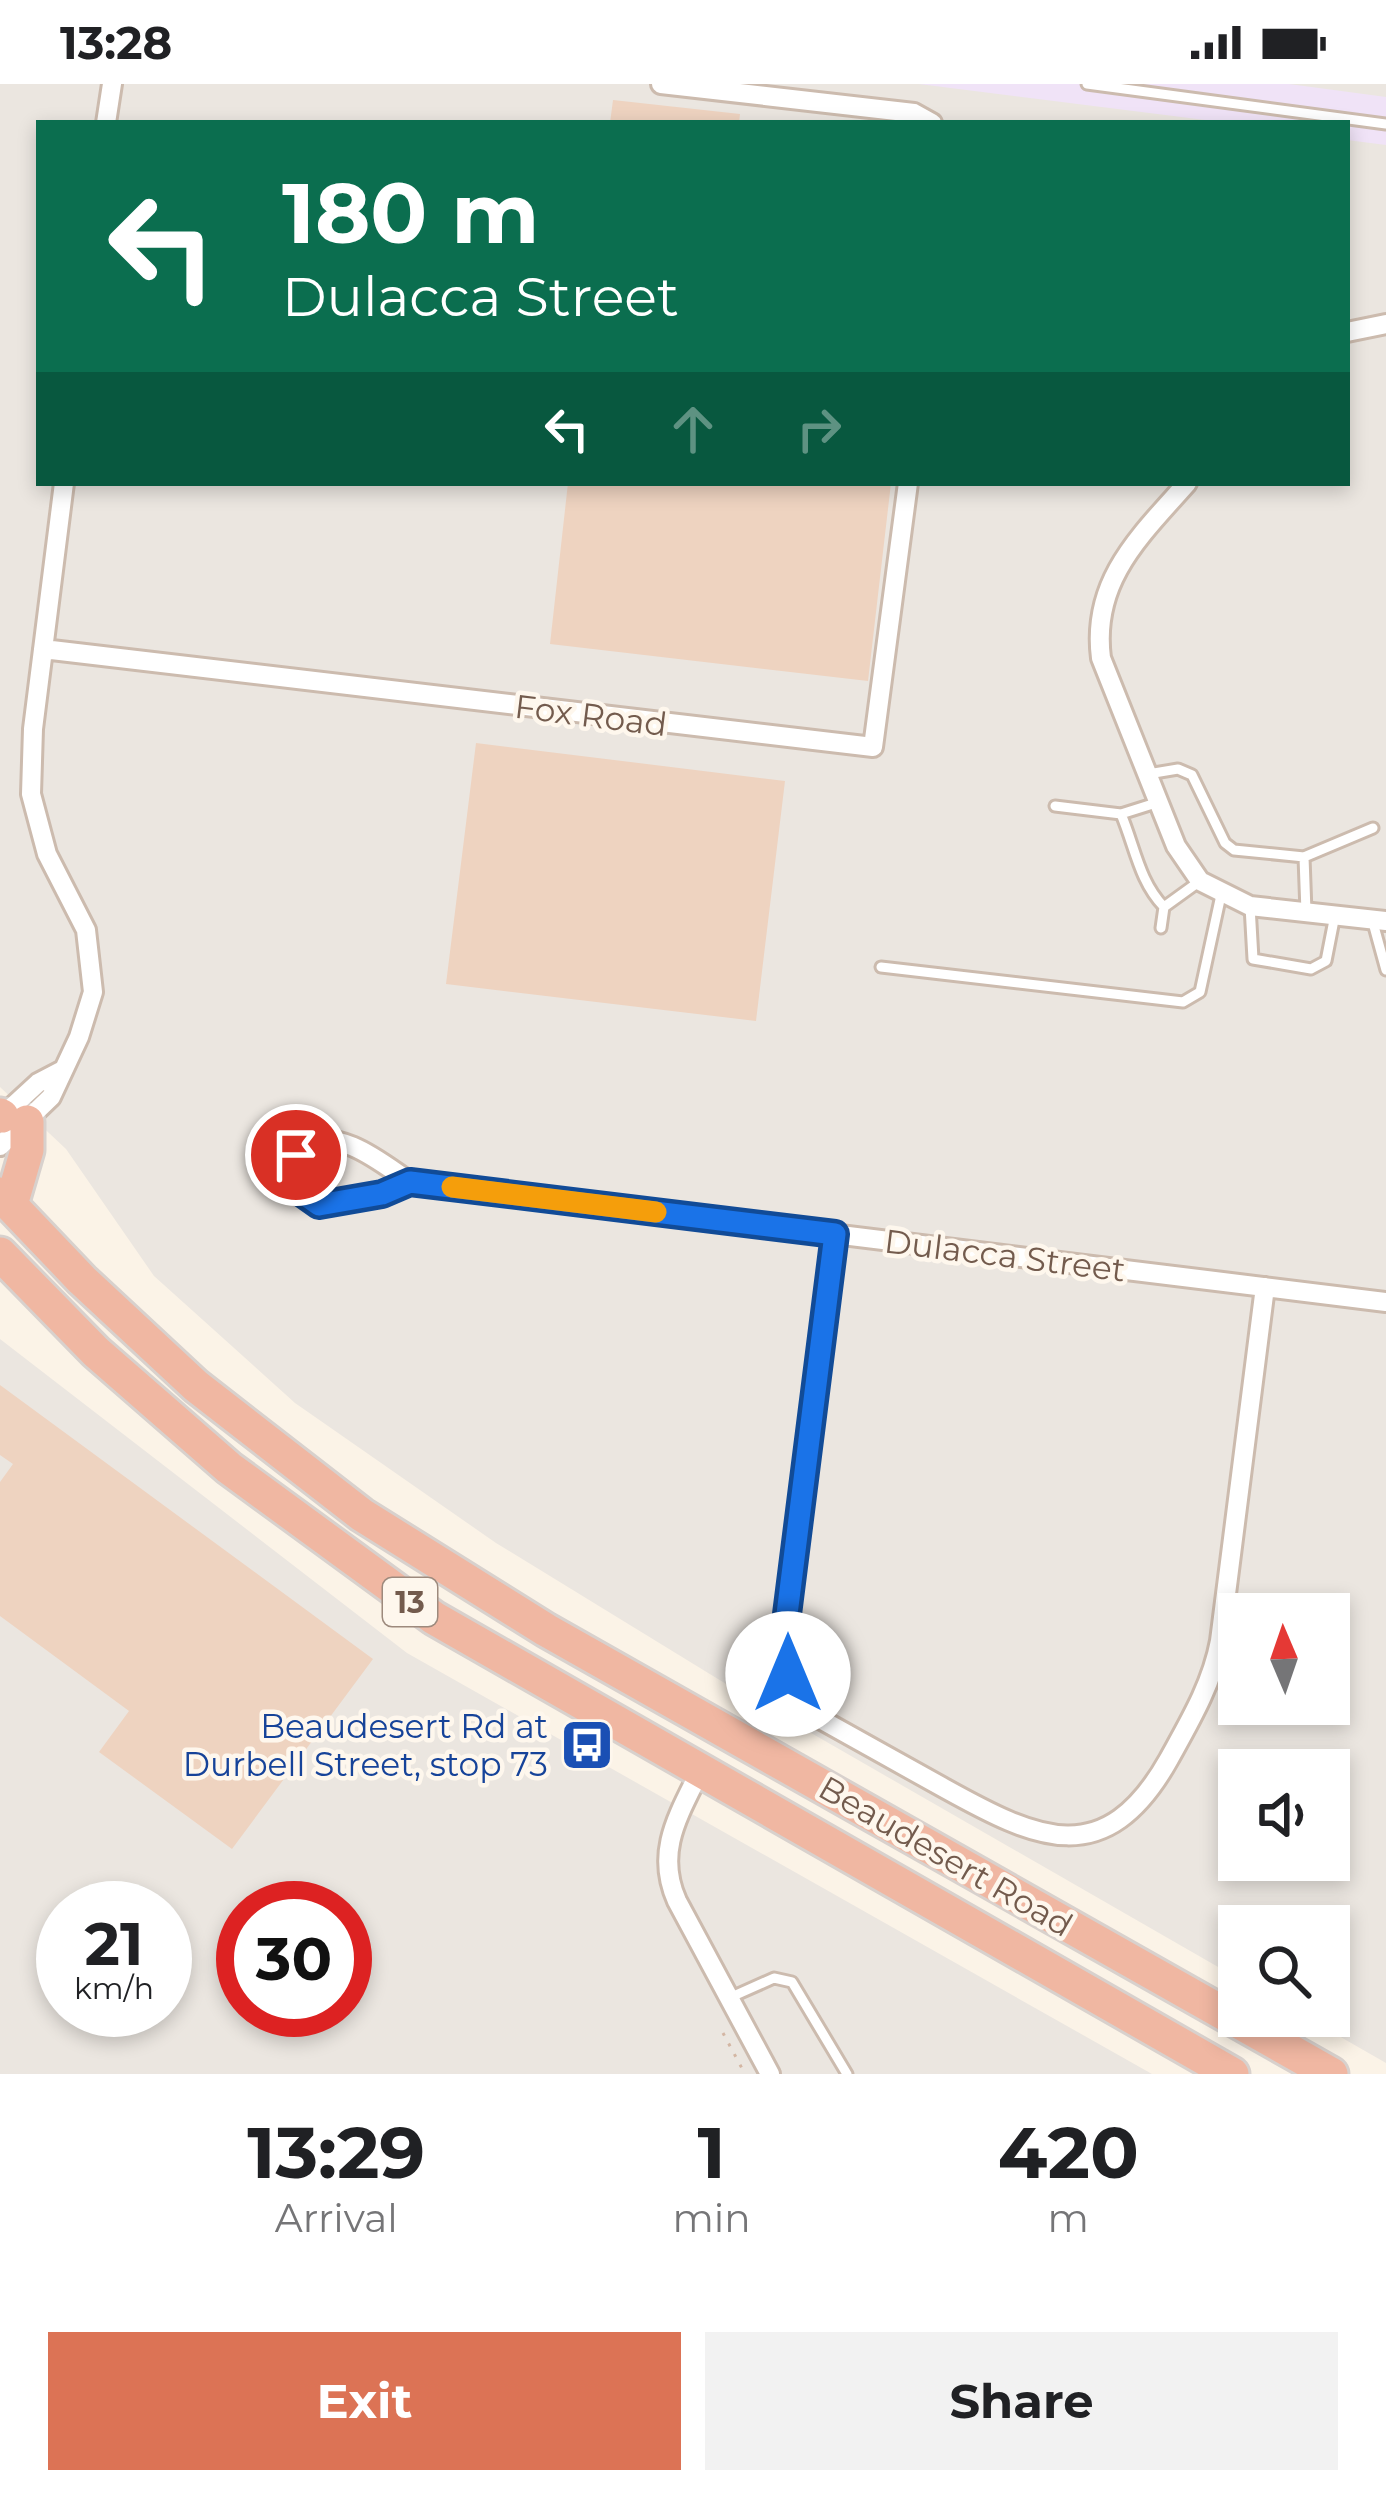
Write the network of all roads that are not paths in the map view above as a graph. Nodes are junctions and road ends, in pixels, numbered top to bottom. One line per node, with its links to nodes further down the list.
1 (112, 84): 4 (street)
2 (661, 84): 5 (street)
3 (1087, 84): 6 (lane)
4 (106, 120)
5 (927, 120)
6 (1386, 124)
7 (1386, 324): 8 (street)
8 (1350, 331)
9 (64, 486): 12 (street)
10 (908, 486): 12 (street, Fox Road)
11 (1184, 486): 13 (street)
12 (43, 649): 29 (street)
13 (1148, 774): 14 (street); 18 (lane)
14 (1159, 802): 16 (lane); 19 (street)
15 (1055, 806): 16 (lane)
16 (1121, 814): 22 (lane)
17 (1373, 828): 18 (lane)
18 (1304, 856): 23 (lane)
19 (1200, 880): 20 (street); 22 (lane)
20 (1221, 895): 21 (street); 27 (lane)
21 (1250, 906): 23 (street); 24 (lane)
22 (1164, 907): 26 (lane)
23 (1306, 912): 24 (street)
24 (1335, 915): 25 (street)
25 (1379, 920): 28 (lane)
26 (1161, 928)
27 (881, 967)
28 (1386, 970)
29 (6, 1123): 31 (highway)
30 (410, 1182): 30 (street, Dulacca Street); 32 (street, Dulacca Street)
31 (5, 1199): 41 (highway, Beaudesert Road / 13)
32 (835, 1234): 34 (street, Dulacca Street); 34 (street)
33 (4, 1264): 36 (highway, Beaudesert Road / 13)
34 (1265, 1287): 35 (street, Dulacca Street)
35 (1386, 1303)
36 (700, 1772): 37 (street); 40 (highway, Beaudesert Road / 13)
37 (729, 1998): 38 (street); 39 (lane)
38 (770, 2074)
39 (847, 2074)
40 (1232, 2074)
41 (1330, 2074)

